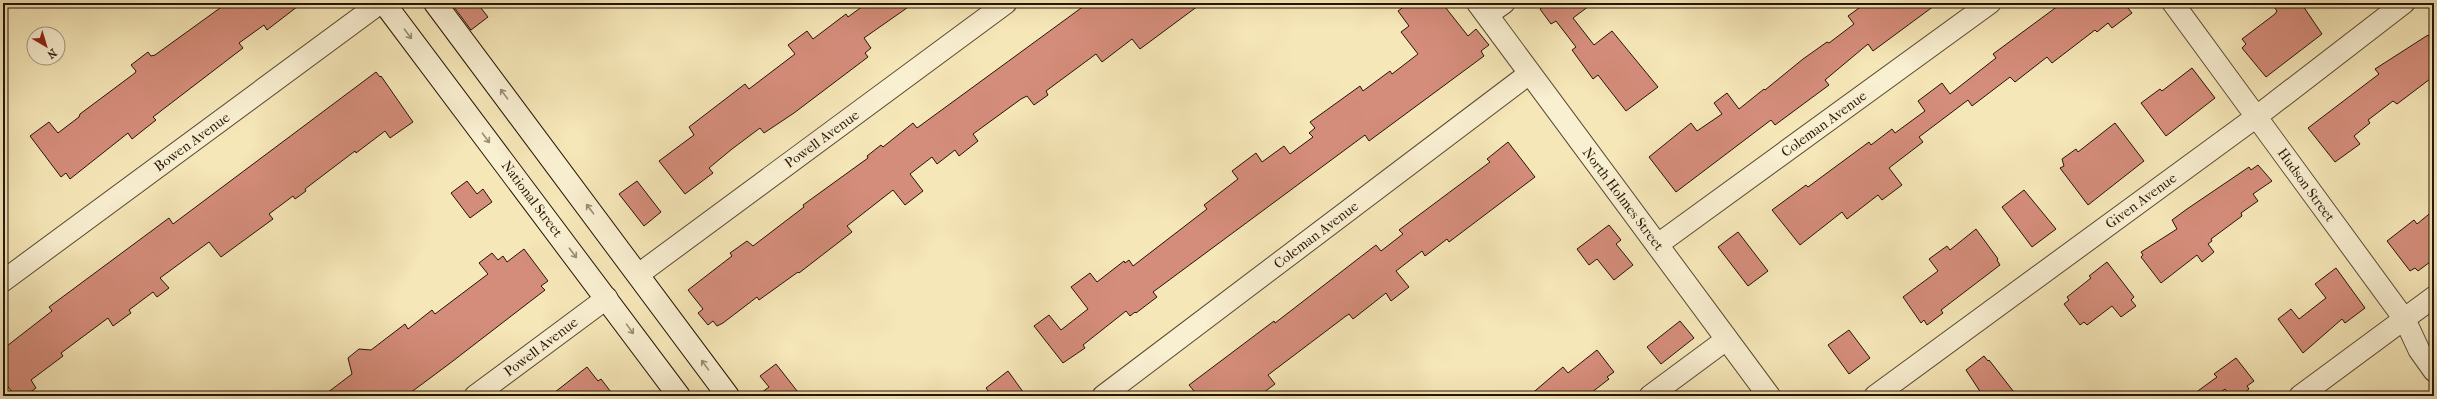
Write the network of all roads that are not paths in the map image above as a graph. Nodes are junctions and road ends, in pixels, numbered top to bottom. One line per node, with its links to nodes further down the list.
1 (380, 3): 13 (street, Bowen Avenue)
2 (384, 3): 15 (main road, National Street, one-way to 15)
3 (435, 3): 12 (main road, one-way to 3)
4 (1006, 3): 12 (street, Powell Avenue)
5 (1990, 3): 11 (street, Coleman Avenue)
6 (2173, 3): 10 (street, Hudson Street)
7 (2404, 3): 10 (street, Given Avenue)
8 (1489, 7): 9 (main road, North Holmes Street)
9 (1530, 73): 11 (main road, North Holmes Street); 22 (street, Coleman Avenue)
10 (2256, 117): 16 (street, Hudson Street); 25 (street, Given Avenue)
11 (1657, 245): 17 (main road, North Holmes Street)
12 (639, 274): 21 (main road, one-way to 12)
13 (3, 282)
14 (2434, 297): 16 (street)
15 (607, 298): 19 (street, Powell Avenue); 20 (main road, National Street, one-way to 20)
16 (2405, 320): 18 (street, Hudson Street); 26 (street)
17 (1726, 339): 23 (street); 24 (main road, North Holmes Street)
18 (2434, 371)
19 (475, 396)
20 (679, 396)
21 (728, 396)
22 (1103, 396)
23 (1650, 396)
24 (1769, 396)
25 (1875, 396)
26 (2300, 396)

